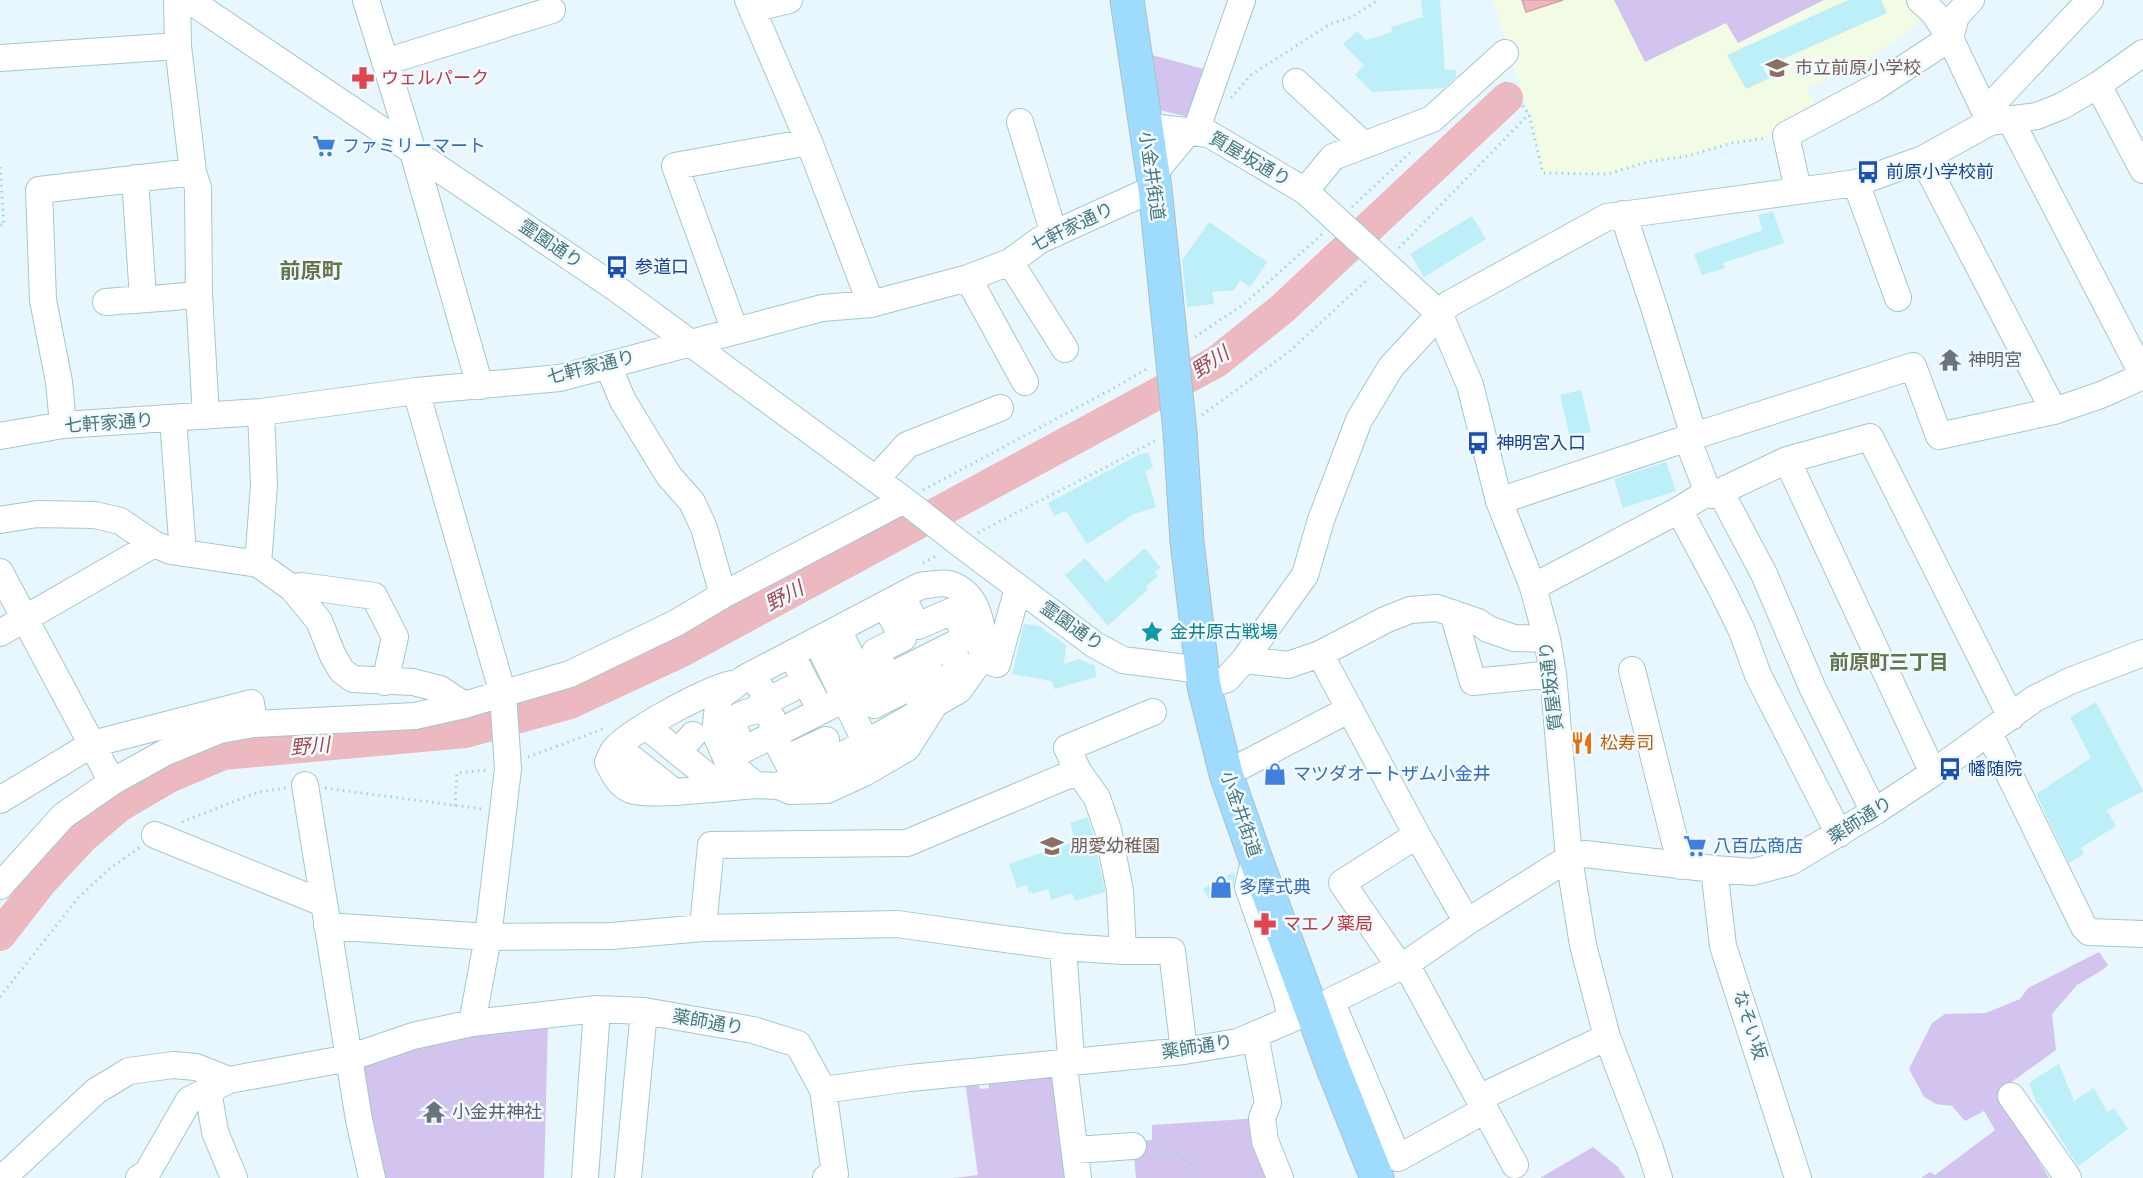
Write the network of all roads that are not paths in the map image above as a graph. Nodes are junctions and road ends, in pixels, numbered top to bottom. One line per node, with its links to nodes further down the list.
1 (177, 0): 13 (street)
2 (189, 0): 26 (street, 霊園通り)
3 (366, 0): 17 (street)
4 (789, 0): 10 (street)
5 (1127, 0): 22 (main road, 小金井街道)
6 (1242, 0): 23 (street)
7 (1920, 0): 12 (street)
8 (1971, 0): 12 (street)
9 (2090, 0): 20 (street)
10 (750, 5): 24 (street)
11 (554, 13): 17 (street)
12 (1950, 38): 20 (street); 33 (street)
13 (178, 46): 16 (street); 29 (street)
14 (1505, 53): 25 (street)
15 (2143, 53): 19 (street)
16 (0, 58)
17 (385, 62): 26 (street)
18 (1296, 82): 25 (street)
19 (2098, 86): 20 (street); 27 (street)
20 (2000, 120): 28 (street); 49 (street)
21 (1020, 122): 36 (street)
22 (1146, 130): 23 (street, 質屋坂通り); 31 (main road, 小金井街道)
23 (1198, 132): 31 (street, 七軒家通り); 34 (street, 質屋坂通り)
24 (809, 142): 43 (street); 45 (street)
25 (1364, 145): 34 (street)
26 (413, 152): 46 (street, 霊園通り); 51 (street)
27 (2140, 157)
28 (1923, 159): 32 (street); 54 (street)
29 (193, 172): 30 (street); 39 (street)
30 (135, 178): 40 (street); 58 (street)
31 (1153, 178): 36 (street, 七軒家通り); 89 (main road, 小金井街道)
32 (1856, 183): 33 (street); 41 (street)
33 (1798, 190): 35 (street)
34 (1305, 191): 44 (street, 質屋坂通り)
35 (1623, 214): 44 (street); 60 (street)
36 (1054, 234): 37 (street, 七軒家通り)
37 (1010, 262): 38 (street, 七軒家通り); 47 (street)
38 (968, 278): 43 (street, 七軒家通り); 50 (street)
39 (199, 294): 40 (street); 56 (street)
40 (143, 298): 42 (street)
41 (1898, 298)
42 (106, 302)
43 (871, 304): 45 (street, 七軒家通り)
44 (1439, 313): 65 (street, 質屋坂通り); 86 (street)
45 (735, 331): 46 (street, 七軒家通り)
46 (687, 343): 48 (street, 七軒家通り); 62 (street, 霊園通り)
47 (1065, 350)
48 (608, 366): 51 (street, 七軒家通り); 75 (street)
49 (2143, 376): 54 (street)
50 (1025, 382)
51 (480, 386): 52 (street, 七軒家通り)
52 (416, 392): 55 (street, 七軒家通り); 93 (street)
53 (1000, 408): 62 (street)
54 (2054, 411): 60 (street)
55 (261, 412): 56 (street, 七軒家通り); 70 (street)
56 (206, 416): 57 (street, 七軒家通り)
57 (173, 418): 58 (street, 七軒家通り); 69 (street)
58 (63, 425): 59 (street, 七軒家通り)
59 (0, 436)
60 (1690, 437): 63 (street); 65 (street)
61 (1787, 460): 63 (street); 99 (street); 109 (street)
62 (876, 479): 64 (street, 霊園通り)
63 (1713, 493): 66 (street); 117 (street)
64 (904, 500): 74 (street, 霊園通り); 75 (street)
65 (1500, 501): 72 (street, 質屋坂通り)
66 (1679, 510): 72 (street); 118 (street)
67 (0, 519): 68 (street)
68 (154, 544): 69 (street); 78 (street)
69 (183, 553): 70 (street)
70 (258, 564): 73 (street)
71 (0, 572): 78 (street)
72 (1533, 587): 81 (street, 質屋坂通り)
73 (292, 588): 92 (street); 92 (street)
74 (1018, 588): 82 (street); 89 (street, 霊園通り)
75 (723, 595): 93 (street)
76 (887, 604): 80 (street); 82 (street); 82 (street); 91 (street)
77 (1453, 613): 81 (street); 83 (street); 88 (street)
78 (24, 619): 79 (street); 104 (street)
79 (0, 633)
80 (827, 635): 84 (street); 91 (street); 91 (street)
81 (1547, 639): 88 (street, 質屋坂通り)
82 (971, 643): 91 (street); 95 (street)
83 (1320, 654): 86 (street); 96 (street)
84 (784, 658): 90 (street); 98 (street)
85 (2141, 659): 99 (street, 薬師通り)
86 (1244, 660): 89 (street)
87 (1632, 670): 123 (street)
88 (1553, 674): 122 (street, 質屋坂通り)
89 (1202, 678): 110 (main road, 小金井街道)
90 (745, 679): 101 (street); 105 (street)
91 (873, 679): 98 (street); 103 (street)
92 (385, 682): 94 (street)
93 (503, 694): 94 (street); 130 (street)
94 (464, 705): 100 (street)
95 (929, 707): 103 (street); 106 (street)
96 (1350, 710): 110 (street); 120 (street)
97 (1153, 712): 108 (street)
98 (809, 717): 105 (street); 107 (street)
99 (2011, 717): 102 (street, 薬師通り)
100 (254, 724): 104 (street); 113 (street)
101 (640, 731): 115 (street); 115 (street); 115 (street)
102 (1989, 733): 109 (street, 薬師通り); 129 (street)
103 (867, 743): 107 (street)
104 (92, 744): 113 (street); 116 (street)
105 (749, 747): 111 (street); 111 (street)
106 (907, 748): 111 (street); 112 (street)
107 (831, 749): 111 (street)
108 (1078, 771): 128 (street); 132 (street)
109 (1933, 773): 117 (street, 薬師通り)
110 (1226, 774): 121 (main road, 小金井街道)
111 (785, 781): 115 (street)
112 (886, 781)
113 (112, 782): 125 (street)
114 (305, 785): 126 (street)
115 (697, 789)
116 (0, 800)
117 (1874, 812): 118 (street, 薬師通り)
118 (1839, 834): 124 (street, 薬師通り)
119 (155, 835): 126 (street)
120 (1417, 835): 127 (street); 133 (street)
121 (1255, 856): 137 (street, 薬師通り); 149 (main road, 小金井街道)
122 (1569, 858): 123 (street, 薬師通り); 127 (street, 薬師通り); 138 (street, 質屋坂通り)
123 (1681, 866): 124 (street, 薬師通り)
124 (1714, 869): 160 (street, なそい坂)
125 (3, 876)
126 (325, 914): 130 (street); 140 (street)
127 (1467, 922): 133 (street, 薬師通り)
128 (703, 928): 130 (street); 131 (street)
129 (2143, 934)
130 (488, 937): 136 (street)
131 (1063, 947): 132 (street); 141 (street)
132 (1123, 951): 139 (street)
133 (1403, 965): 145 (street); 149 (street, 薬師通り)
134 (597, 1009): 135 (street, 薬師通り); 136 (street, 薬師通り); 154 (street)
135 (644, 1011): 143 (street, 薬師通り); 155 (street)
136 (472, 1023): 140 (street, 薬師通り)
137 (1255, 1035): 139 (street, 薬師通り); 158 (street)
138 (1607, 1037): 145 (street); 159 (street, 質屋坂通り)
139 (1184, 1051): 141 (street, 薬師通り)
140 (349, 1058): 142 (street, 薬師通り); 153 (street)
141 (1068, 1064): 143 (street, 薬師通り); 147 (street)
142 (218, 1085): 150 (street); 151 (street, 薬師通り); 152 (street)
143 (823, 1090): 156 (street)
144 (2011, 1096): 161 (street)
145 (1482, 1104): 148 (street); 149 (street)
146 (1133, 1146): 147 (street)
147 (1076, 1150): 157 (street)
148 (1515, 1165)
149 (1388, 1168)
150 (7, 1171)
151 (139, 1178)
152 (234, 1178)
153 (372, 1178)
154 (585, 1178)
155 (628, 1178)
156 (826, 1178)
157 (1078, 1178)
158 (1280, 1178)
159 (1659, 1178)
160 (1798, 1178)
161 (2068, 1178)

